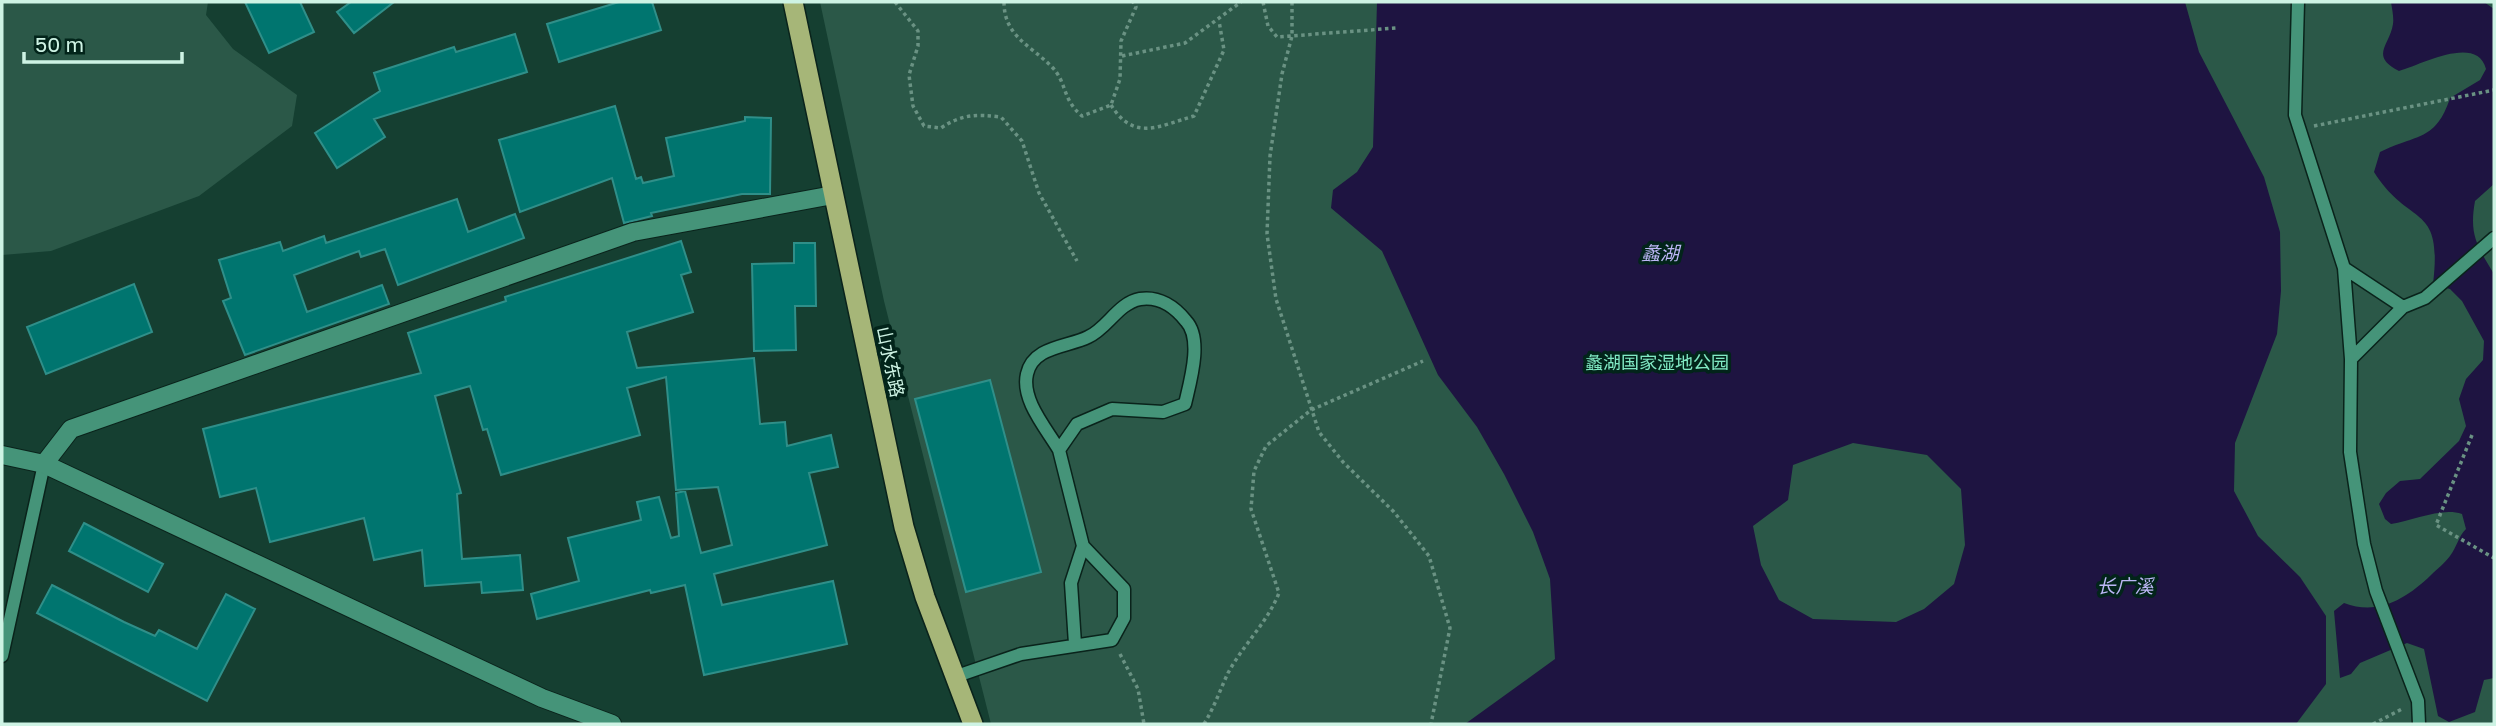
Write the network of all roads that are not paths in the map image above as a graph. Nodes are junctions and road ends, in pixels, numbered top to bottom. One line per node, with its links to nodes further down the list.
1 (793, 2): 3 (highway, 山水东路)
2 (2298, 2): 5 (lane)
3 (833, 195): 10 (street); 14 (highway, 山水东路)
4 (2494, 238): 6 (lane)
5 (2344, 268): 6 (lane); 7 (lane)
6 (2403, 307): 7 (lane)
7 (2351, 359): 17 (lane)
8 (1059, 450): 8 (lane); 11 (lane)
9 (2, 455): 10 (street)
10 (44, 464): 13 (lane); 15 (street)
11 (1083, 547): 12 (lane); 12 (lane)
12 (1075, 645): 14 (lane)
13 (2, 656)
14 (954, 677): 16 (highway, 山水东路)
15 (612, 724)
16 (973, 724)
17 (2419, 724)

